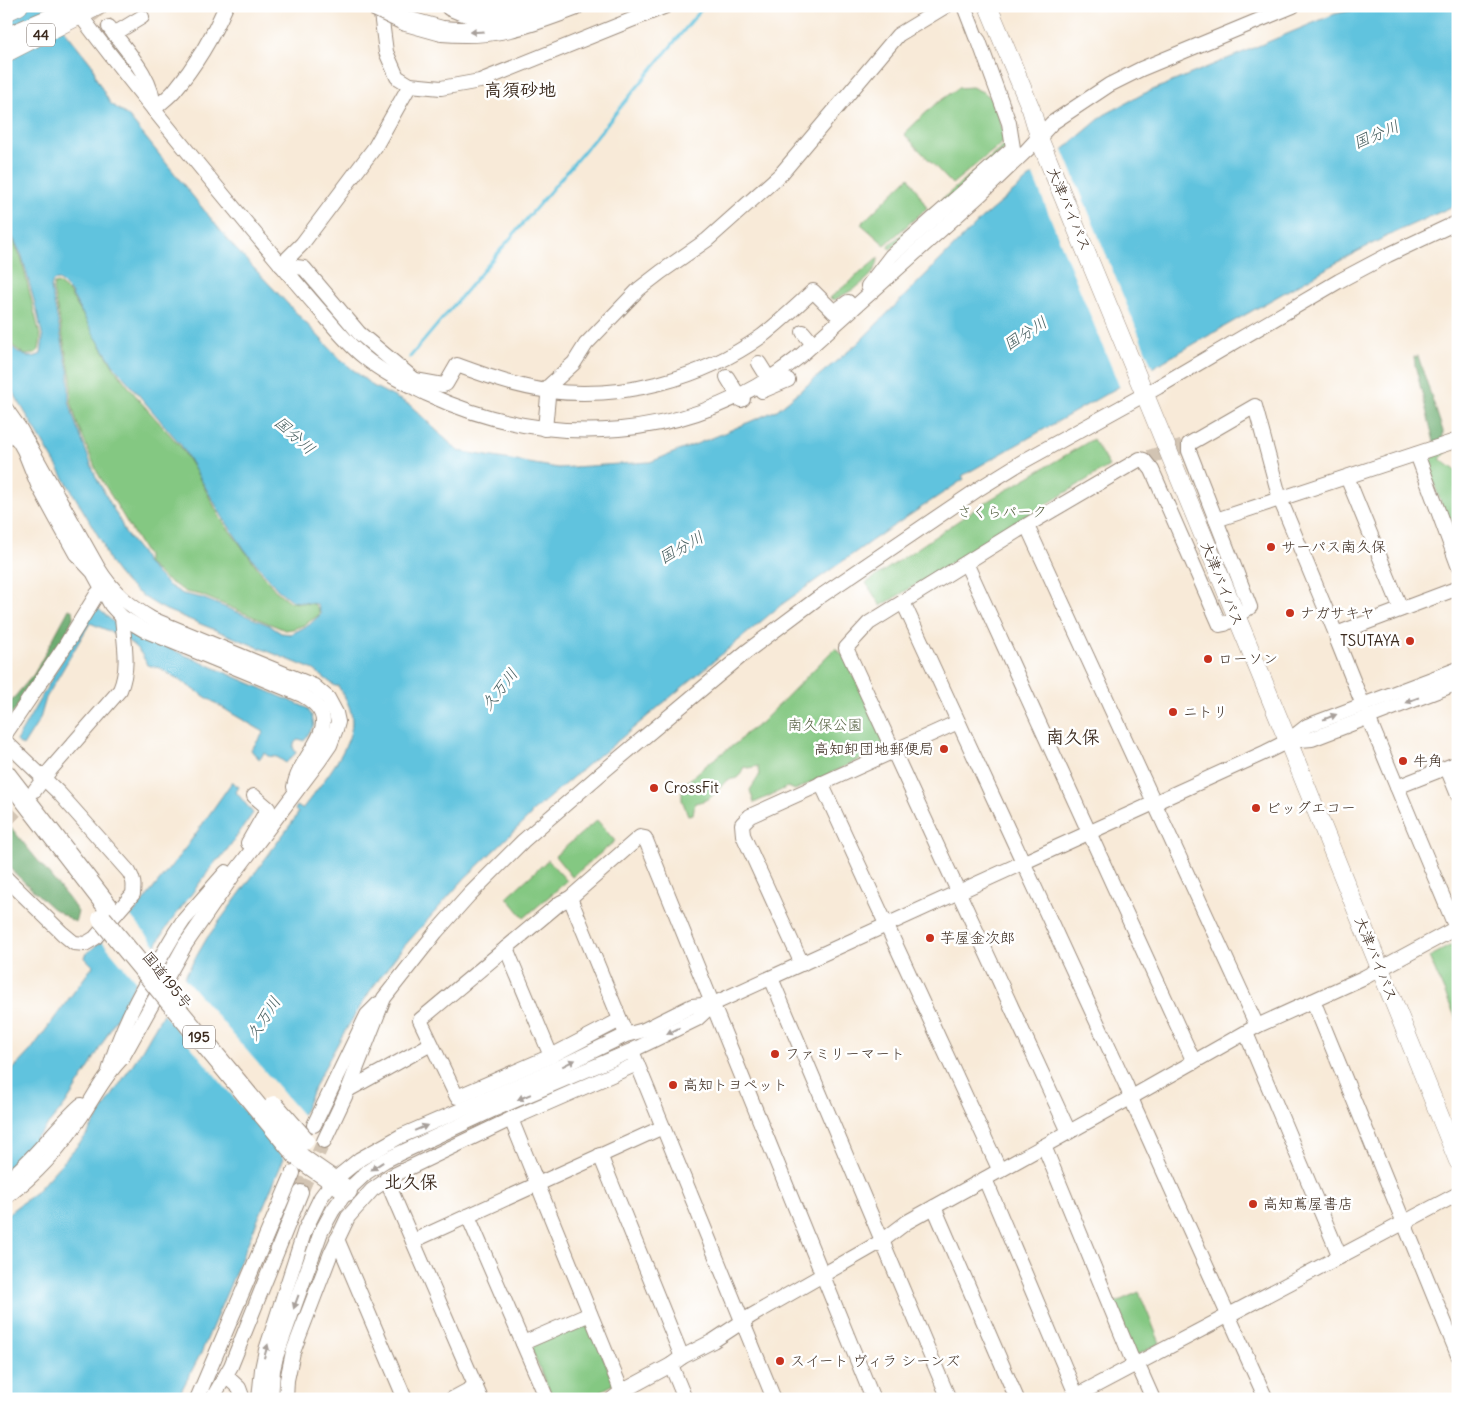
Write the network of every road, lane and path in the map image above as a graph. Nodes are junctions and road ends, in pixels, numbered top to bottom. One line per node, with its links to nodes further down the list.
1 (19, 6): 15 (main road, 44)
2 (48, 6): 18 (highway)
3 (98, 6): 16 (main road, 44)
4 (226, 6): 22 (street)
5 (375, 6): 9 (highway, one-way to 5, bridge)
6 (380, 6): 21 (street)
7 (451, 6): 8 (highway)
8 (545, 6)
9 (574, 6)
10 (666, 6): 21 (street)
11 (946, 6): 34 (street)
12 (964, 6): 26 (street)
13 (988, 6): 23 (main road, 大津バイパス)
14 (1293, 6): 23 (street)
15 (6, 12)
16 (79, 13): 19 (highway); 20 (main road, 44); 22 (street)
17 (142, 17): 22 (street)
18 (6, 28)
19 (6, 38)
20 (6, 53)
21 (410, 85): 25 (street)
22 (154, 110): 25 (street)
23 (1040, 139): 26 (street); 36 (main road, 大津バイパス)
24 (1458, 222): 36 (street)
25 (281, 265): 33 (street)
26 (870, 289): 28 (street); 34 (street)
27 (803, 332): 28 (street)
28 (813, 344): 31 (street)
29 (759, 363): 31 (street)
30 (727, 377): 35 (street)
31 (769, 379): 35 (street)
32 (788, 380): 35 (street)
33 (414, 383): 34 (street); 39 (street)
34 (548, 391): 39 (street)
35 (739, 395): 39 (street)
36 (1146, 395): 54 (main road, 大津バイパス); 89 (street)
37 (6, 408): 41 (street)
38 (6, 428): 41 (street)
39 (545, 429)
40 (1458, 440): 42 (street)
41 (27, 448): 49 (street)
42 (1417, 454): 43 (street); 48 (street)
43 (1347, 477): 44 (street); 53 (street)
44 (1280, 499): 45 (street); 45 (street); 56 (street)
45 (1216, 520): 54 (street)
46 (1027, 526): 47 (street); 54 (street); 75 (street)
47 (966, 563): 52 (street); 76 (street)
48 (1458, 565)
49 (98, 575): 51 (street); 73 (street)
50 (1458, 588): 53 (street)
51 (101, 590): 55 (street); 61 (street)
52 (903, 602): 60 (street); 64 (street)
53 (1401, 609): 56 (street)
54 (1236, 618): 62 (main road, 大津バイパス)
55 (122, 621): 67 (street); 73 (street)
56 (1336, 634): 59 (street)
57 (1458, 669): 59 (street)
58 (1458, 683): 59 (street, one-way to 59)
59 (1365, 711): 62 (street); 69 (street)
60 (958, 722): 64 (street); 77 (street)
61 (6, 733)
62 (1288, 741): 75 (street); 87 (main road, 大津バイパス)
63 (6, 742): 67 (street)
64 (893, 751): 68 (street); 80 (street)
65 (1452, 765): 69 (street); 71 (street)
66 (6, 775): 82 (highway, 国道195号 / 195)
67 (43, 778): 70 (street); 79 (street)
68 (822, 784): 83 (street); 86 (street)
69 (1397, 787): 84 (street)
70 (35, 790)
71 (1458, 795)
72 (254, 796): 78 (street)
73 (292, 796): 78 (street)
74 (6, 797): 82 (highway, 国道195号 / 195)
75 (1154, 803): 76 (street); 93 (street)
76 (1089, 832): 77 (street); 98 (street)
77 (1022, 863): 80 (street); 102 (street)
78 (234, 869): 101 (street)
79 (6, 878)
80 (958, 892): 83 (street); 105 (street)
81 (570, 898): 85 (street); 91 (street); 92 (street)
82 (106, 915): 108 (highway, 国道195号 / 195, bridge)
83 (887, 925): 86 (street); 111 (street)
84 (1457, 930): 87 (street)
85 (506, 948): 95 (street); 97 (street)
86 (802, 964): 88 (street)
87 (1380, 970): 90 (street); 110 (main road, 大津バイパス)
88 (771, 978): 91 (street); 125 (street)
89 (384, 998): 100 (street); 108 (street)
90 (1312, 1001): 93 (street); 122 (street)
91 (713, 1004): 94 (street); 96 (street, one-way to 96); 127 (street)
92 (620, 1020): 94 (street); 97 (street)
93 (1252, 1029): 98 (street); 126 (street)
94 (626, 1035): 116 (street, one-way to 94)
95 (431, 1044): 97 (street); 100 (street)
96 (632, 1051): 99 (street); 116 (street, one-way to 116)
97 (551, 1056)
98 (1194, 1062): 102 (street)
99 (637, 1064): 103 (street); 104 (street)
100 (348, 1090): 106 (street)
101 (94, 1093): 114 (street); 119 (street)
102 (1131, 1098): 105 (street); 129 (street)
103 (511, 1119): 113 (street); 115 (street)
104 (663, 1127): 109 (street); 130 (street)
105 (1069, 1132): 107 (street)
106 (324, 1141)
107 (1044, 1146): 111 (street); 134 (street)
108 (302, 1148): 116 (highway, 国道195号 / 195); 139 (street)
109 (600, 1155): 115 (street); 133 (street)
110 (1458, 1162)
111 (1000, 1170): 112 (street)
112 (984, 1179): 120 (street); 138 (street)
113 (386, 1180): 123 (street); 124 (street)
114 (6, 1181)
115 (537, 1184): 121 (street); 128 (street)
116 (340, 1186): 142 (street, one-way to 116); 143 (street, one-way to 143)
117 (301, 1192): 135 (street)
118 (1458, 1194): 122 (street)
119 (6, 1197)
120 (934, 1207): 125 (street); 152 (street)
121 (468, 1216): 124 (street); 131 (street)
122 (1404, 1224): 126 (street); 132 (street)
123 (337, 1239): 144 (street); 145 (street)
124 (413, 1241): 136 (street)
125 (882, 1241): 127 (street); 151 (street)
126 (1340, 1257): 129 (street)
127 (823, 1275): 130 (street); 150 (street)
128 (590, 1314): 131 (street); 137 (street)
129 (1229, 1315): 134 (street); 154 (street)
130 (742, 1321): 133 (street); 149 (street)
131 (523, 1343): 147 (street)
132 (1458, 1355)
133 (677, 1361): 137 (street); 148 (street)
134 (1136, 1364): 138 (street); 153 (street)
135 (226, 1376): 140 (street); 141 (street)
136 (478, 1392): 146 (street)
137 (618, 1397)
138 (1075, 1398)
139 (197, 1399)
140 (212, 1399)
141 (243, 1399)
142 (259, 1399)
143 (271, 1399)
144 (286, 1399)
145 (405, 1399)
146 (452, 1399)
147 (547, 1399)
148 (685, 1399)
149 (774, 1399)
150 (873, 1399)
151 (949, 1399)
152 (1017, 1399)
153 (1153, 1399)
154 (1266, 1399)

